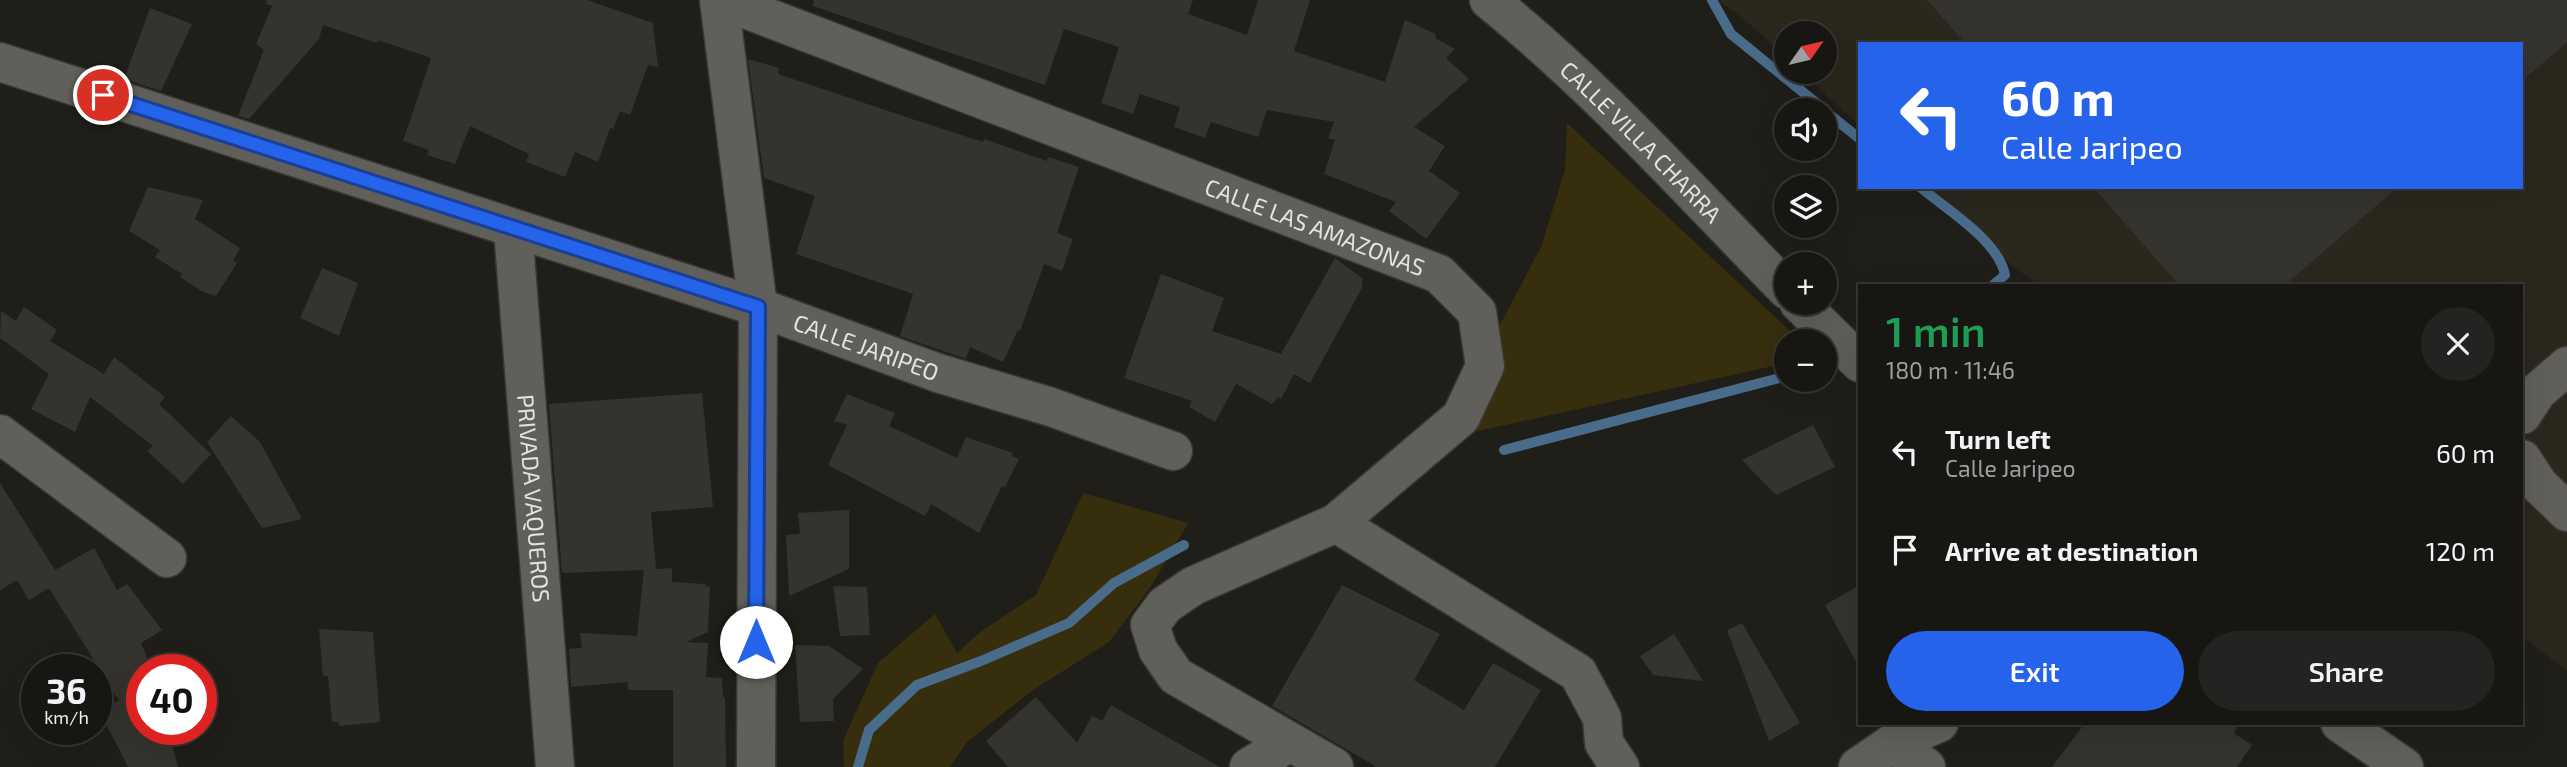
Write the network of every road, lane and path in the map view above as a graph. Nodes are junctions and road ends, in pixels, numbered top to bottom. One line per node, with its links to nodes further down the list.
1 (720, 0): 6 (street); 15 (street, CALLE LAS AMAZONAS)
2 (1489, 0): 5 (street, CALLE VILLA CHARRA)
3 (0, 62): 4 (street, CALLE JARIPEO)
4 (513, 229): 6 (street, CALLE JARIPEO); 21 (street, PRIVADA VAQUEROS)
5 (1774, 277)
6 (758, 307): 12 (street, CALLE JARIPEO); 22 (street)
7 (1811, 315): 8 (street)
8 (1858, 361)
9 (2567, 366): 10 (street)
10 (2523, 413)
11 (0, 434): 16 (street)
12 (1173, 452)
13 (2523, 461): 14 (street)
14 (2567, 512)
15 (1336, 523): 19 (street, CALLE LAS AMAZONAS); 25 (street)
16 (167, 558)
17 (1934, 725): 20 (street)
18 (2343, 725): 28 (street)
19 (1290, 742): 23 (street); 24 (street)
20 (1894, 743): 26 (street); 27 (street)
21 (555, 767)
22 (756, 767)
23 (1249, 767)
24 (1334, 767)
25 (1620, 767)
26 (1858, 767)
27 (1926, 767)
28 (2404, 767)

